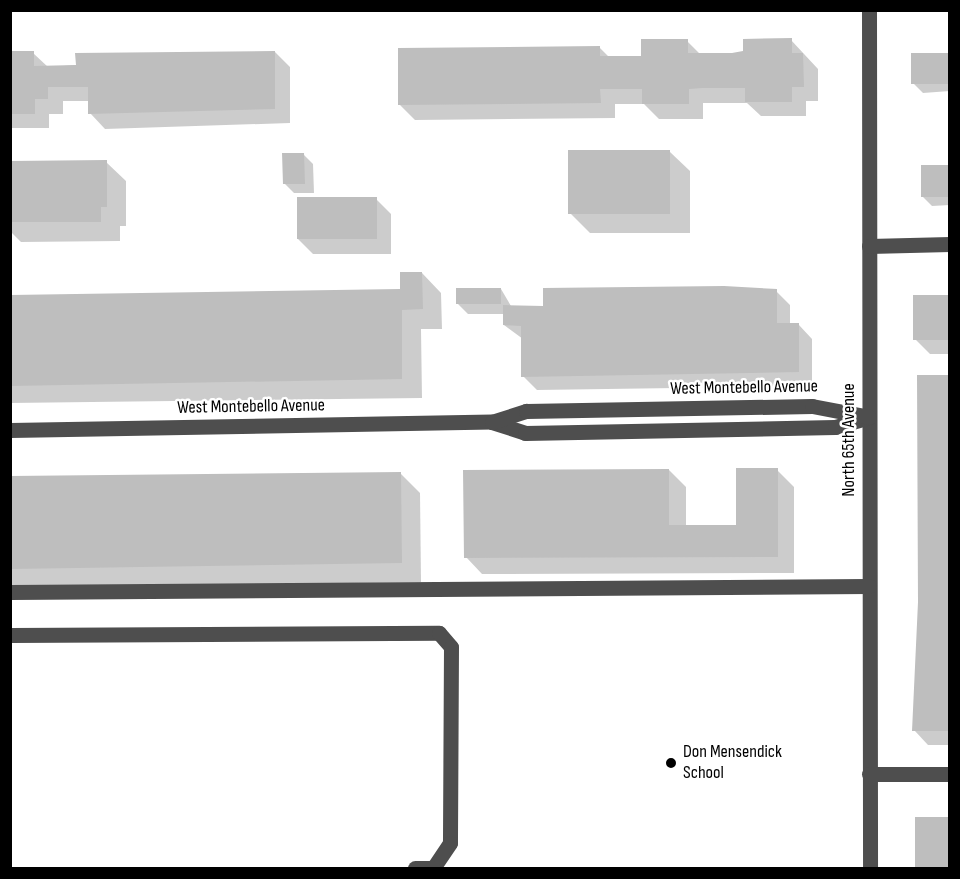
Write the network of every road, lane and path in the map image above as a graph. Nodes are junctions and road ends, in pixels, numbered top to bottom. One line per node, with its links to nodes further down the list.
1 (868, 10): 3 (street, North 65th Avenue)
2 (950, 244): 3 (street)
3 (869, 246): 4 (street, North 65th Avenue)
4 (869, 417): 5 (street, West Montebello Avenue); 5 (street, West Montebello Avenue); 7 (street, North 65th Avenue)
5 (492, 422): 6 (street, West Montebello Avenue)
6 (10, 430)
7 (869, 586): 8 (street); 10 (street, North 65th Avenue)
8 (10, 592)
9 (10, 635): 12 (street)
10 (869, 774): 11 (street); 13 (street, North 65th Avenue)
11 (950, 774)
12 (415, 868)
13 (870, 868)

